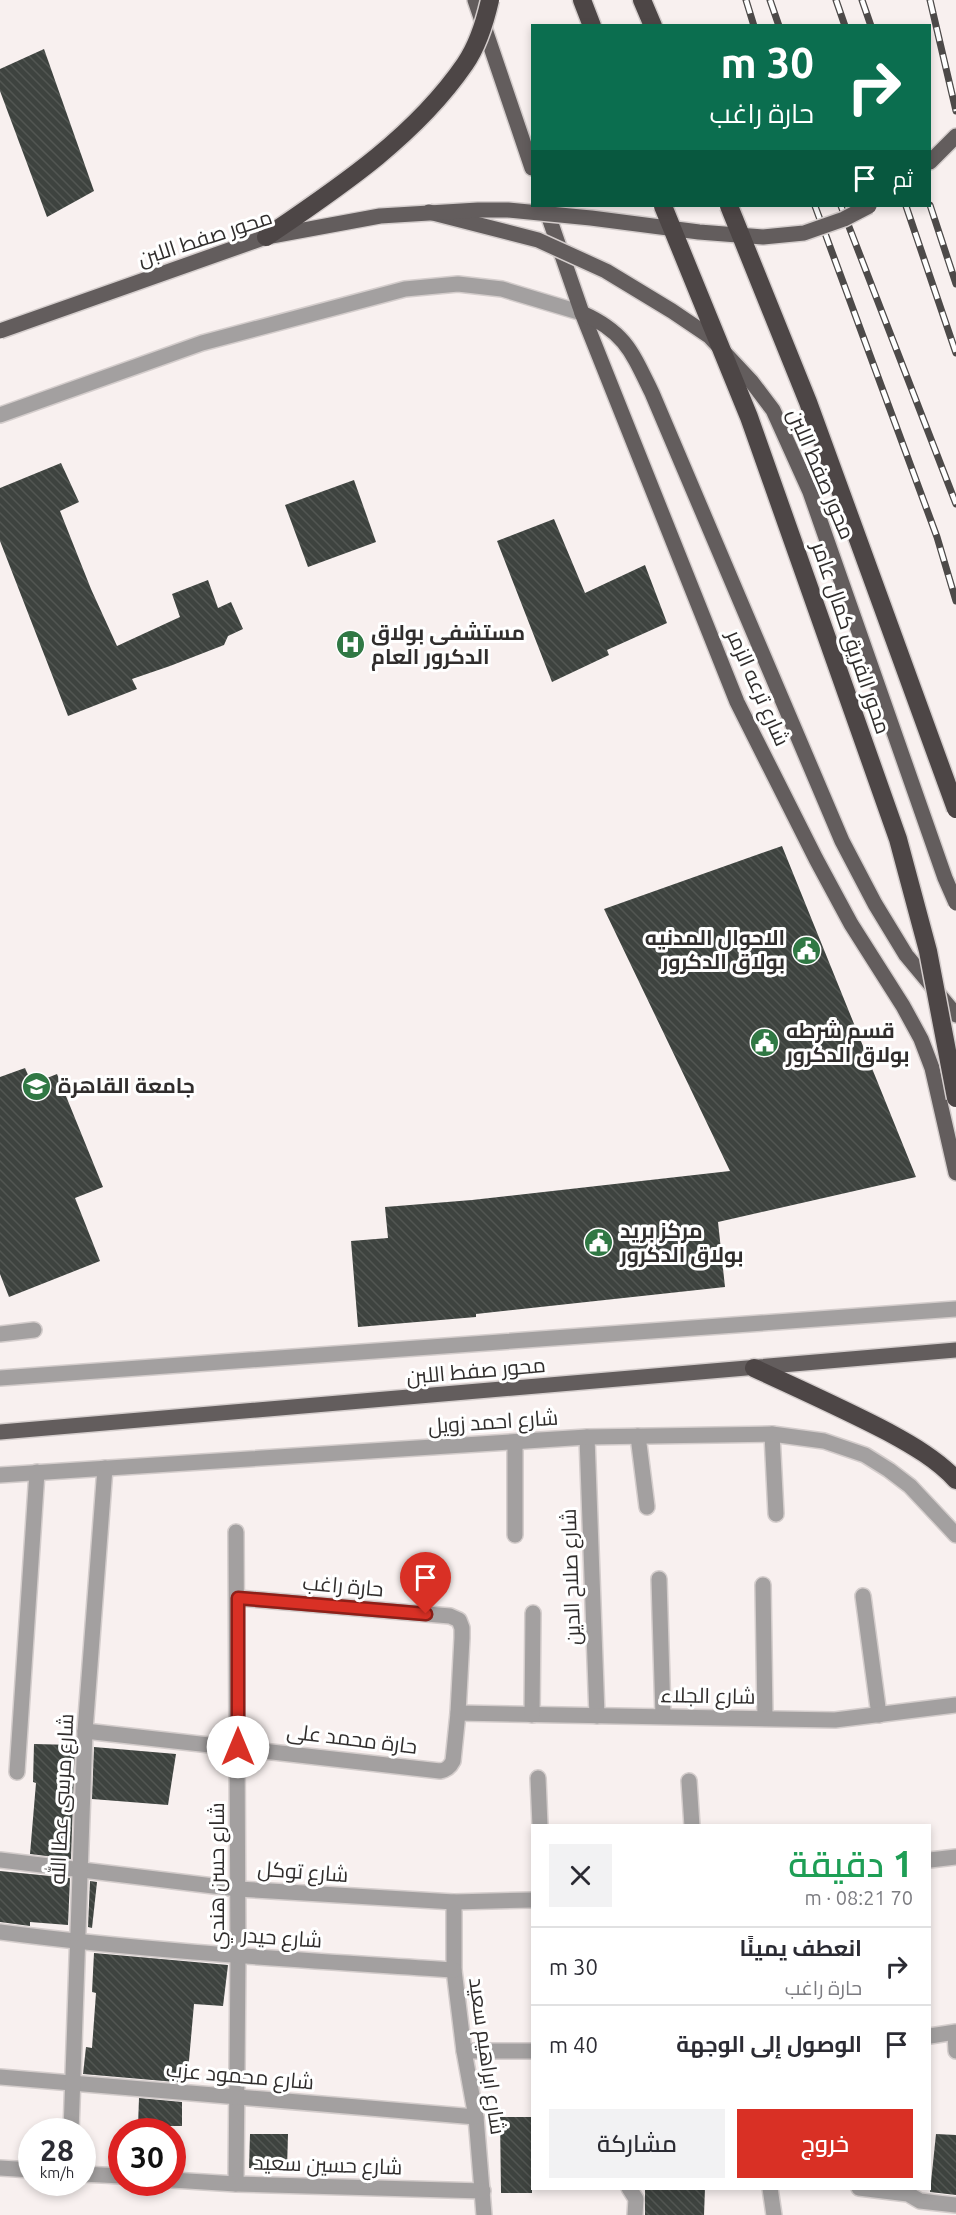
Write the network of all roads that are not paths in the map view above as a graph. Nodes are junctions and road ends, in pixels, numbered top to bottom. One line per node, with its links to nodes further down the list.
1 (475, 0): 9 (main road)
2 (490, 0): 15 (highway, bridge)
3 (582, 0): 5 (highway)
4 (642, 0): 6 (highway)
5 (591, 24)
6 (652, 24)
7 (956, 136): 8 (main road)
8 (931, 161)
9 (531, 165)
10 (545, 207): 16 (main road, شارع ترعه الزمر)
11 (663, 207): 22 (highway, محور الفريق كمال عامر, bridge)
12 (729, 207): 19 (highway, محور الفريق كمال عامر, bridge)
13 (867, 207): 14 (main road, محور صفط اللبن, bridge)
14 (429, 212): 15 (main road, محور صفط اللبن, bridge); 20 (main road, محور صفط اللبن, bridge)
15 (266, 237): 17 (main road, محور صفط اللبن, bridge)
16 (582, 312): 18 (street); 21 (main road, bridge); 23 (main road, شارع ترعه الزمر)
17 (0, 331)
18 (0, 415)
19 (956, 809)
20 (956, 903)
21 (956, 1015)
22 (956, 1098)
23 (956, 1173)
24 (956, 1309): 29 (street)
25 (34, 1330): 26 (street)
26 (0, 1334)
27 (956, 1350): 28 (main road, محور صفط اللبن)
28 (754, 1368): 30 (main road, محور صفط اللبن); 38 (highway)
29 (0, 1378)
30 (0, 1432)
31 (772, 1434): 32 (street, شارع احمد زويل); 40 (street); 43 (street, شارع احمد زويل)
32 (638, 1436): 33 (street, شارع احمد زويل); 39 (street)
33 (587, 1437): 34 (street, شارع احمد زويل); 53 (street, شارع صلاح الدين)
34 (515, 1442): 35 (street, شارع احمد زويل); 42 (street)
35 (105, 1468): 36 (street, شارع احمد زويل); 56 (street, شارع مرسى عطا الله)
36 (38, 1472): 37 (street, شارع احمد زويل); 58 (street)
37 (0, 1475)
38 (956, 1480)
39 (647, 1507)
40 (776, 1514)
41 (236, 1532): 47 (street, شارع حسن هندي)
42 (515, 1535)
43 (956, 1535)
44 (659, 1579): 54 (street)
45 (763, 1585): 55 (street)
46 (863, 1596): 52 (street)
47 (238, 1598): 50 (street, حارة راغب); 57 (street, شارع حسن هندي)
48 (533, 1613): 51 (street)
49 (956, 1705): 52 (street, شارع الجلاء)
50 (458, 1713): 51 (street, شارع الجلاء); 57 (street, حارة محمد على)
51 (532, 1714): 53 (street, شارع الجلاء)
52 (879, 1715): 55 (street, شارع الجلاء)
53 (597, 1716): 54 (street, شارع الجلاء)
54 (663, 1716): 55 (street, شارع الجلاء)
55 (765, 1718)
56 (85, 1731): 57 (street, حارة محمد على); 66 (street, شارع مرسى عطا الله)
57 (238, 1747): 67 (street, شارع حسن هندي)
58 (17, 1772)
59 (538, 1778): 61 (street)
60 (689, 1780): 62 (street)
61 (540, 1824)
62 (692, 1824)
63 (956, 1857): 65 (street)
64 (0, 1860): 66 (street, شارع توكل)
65 (931, 1860)
66 (80, 1870): 67 (street, شارع توكل); 71 (street, شارع مرسى عطا الله)
67 (238, 1889): 69 (street, شارع توكل); 72 (street, شارع حسن هندي)
68 (531, 1900): 69 (street, شارع توكل)
69 (454, 1902): 73 (street, شارع ابراهيم سعيد)
70 (0, 1932): 71 (street, شارع حيدر)
71 (77, 1942): 72 (street, شارع حيدر); 80 (street, شارع مرسى عطا الله)
72 (238, 1956): 73 (street, شارع حيدر); 81 (street, شارع حسن هندي)
73 (454, 1970): 77 (street, شارع ابراهيم سعيد)
74 (956, 2032): 75 (street); 78 (street)
75 (931, 2036)
76 (531, 2050): 77 (street)
77 (464, 2051): 82 (street, شارع ابراهيم سعيد)
78 (956, 2051)
79 (0, 2077): 80 (street, شارع محمود عزب)
80 (73, 2083): 81 (street, شارع محمود عزب); 83 (street, شارع مرسى عطا الله)
81 (237, 2097): 82 (street, شارع محمود عزب); 87 (street, شارع حسن هندي)
82 (476, 2117): 91 (street, شارع ابراهيم سعيد)
83 (72, 2118)
84 (0, 2168): 85 (street)
85 (18, 2169)
86 (186, 2181): 87 (street, شارع حسين سعيد)
87 (237, 2184): 91 (street, شارع حسين سعيد)
88 (630, 2190): 95 (street)
89 (770, 2190): 96 (street)
90 (875, 2190): 93 (street)
91 (483, 2191): 94 (street, شارع ابراهيم سعيد)
92 (956, 2205): 93 (street)
93 (917, 2208)
94 (484, 2215)
95 (635, 2215)
96 (774, 2215)

